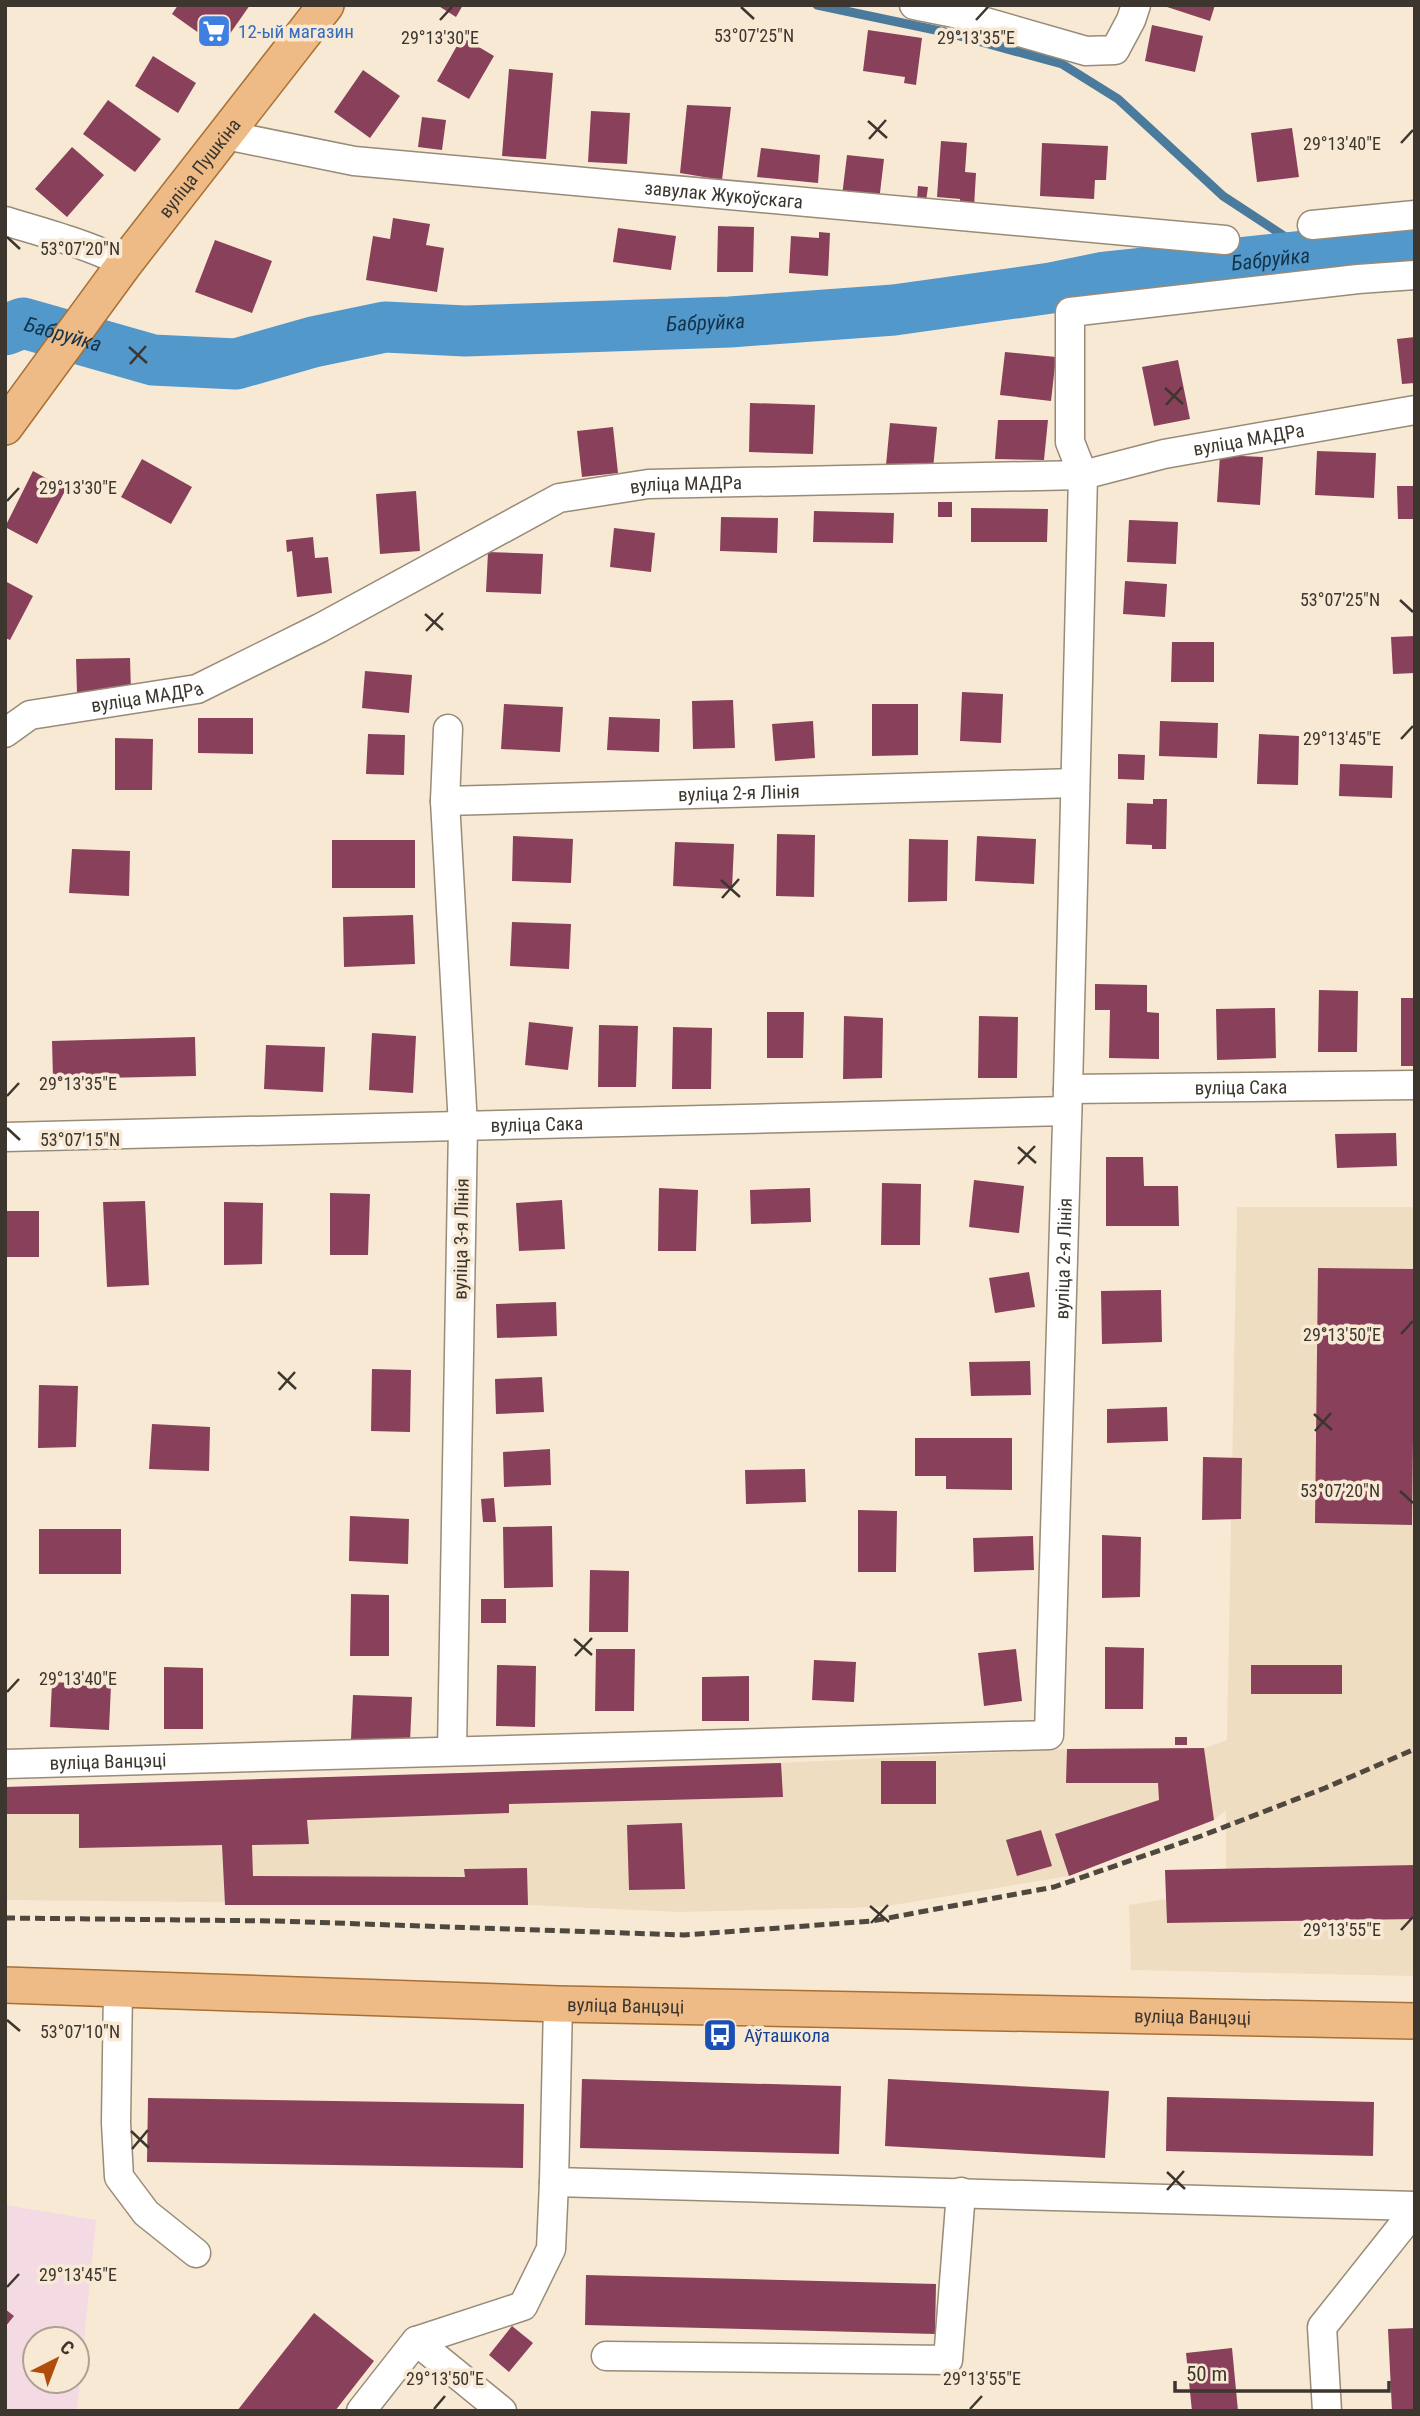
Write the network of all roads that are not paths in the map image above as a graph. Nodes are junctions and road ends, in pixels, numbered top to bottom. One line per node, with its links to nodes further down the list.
1 (914, 5): 2 (street)
2 (1136, 5)
3 (318, 8): 4 (main road, вуліца Пушкіна)
4 (226, 135): 8 (street, завулак Жукоўскага); 9 (main road, вуліца Пушкіна)
5 (1415, 215): 7 (street)
6 (5, 221): 9 (street)
7 (1312, 225)
8 (1225, 240)
9 (125, 263): 12 (main road, вуліца Пушкіна)
10 (1415, 275): 13 (street)
11 (1415, 410): 13 (street, вуліца МАДРа)
12 (5, 427)
13 (1083, 475): 15 (street, вуліца МАДРа); 16 (street, вуліца 2-я Лінія)
14 (448, 729): 17 (street, вуліца 3-я Лінія)
15 (5, 733)
16 (1075, 783): 17 (street, вуліца 2-я Лінія); 19 (street, вуліца 2-я Лінія)
17 (445, 801): 20 (street, вуліца 3-я Лінія)
18 (1415, 1085): 19 (street, вуліца Сака)
19 (1068, 1100): 20 (street, вуліца Сака); 22 (street, вуліца 2-я Лінія)
20 (463, 1126): 21 (street, вуліца Сака); 23 (street, вуліца 3-я Лінія)
21 (5, 1137)
22 (1049, 1735): 23 (street, вуліца Ванцэці)
23 (452, 1750): 24 (street, вуліца Ванцэці)
24 (5, 1764)
25 (5, 1985): 26 (main road, вуліца Ванцэці)
26 (118, 1989): 27 (main road, вуліца Ванцэці); 32 (street)
27 (558, 2004): 28 (main road, вуліца Ванцэці); 29 (street)
28 (1415, 2021)
29 (554, 2182): 30 (street); 33 (street)
30 (961, 2192): 31 (street); 34 (street)
31 (1415, 2208): 37 (street)
32 (196, 2253)
33 (416, 2341): 35 (street); 36 (street)
34 (606, 2356)
35 (361, 2411)
36 (502, 2411)
37 (1327, 2411)

